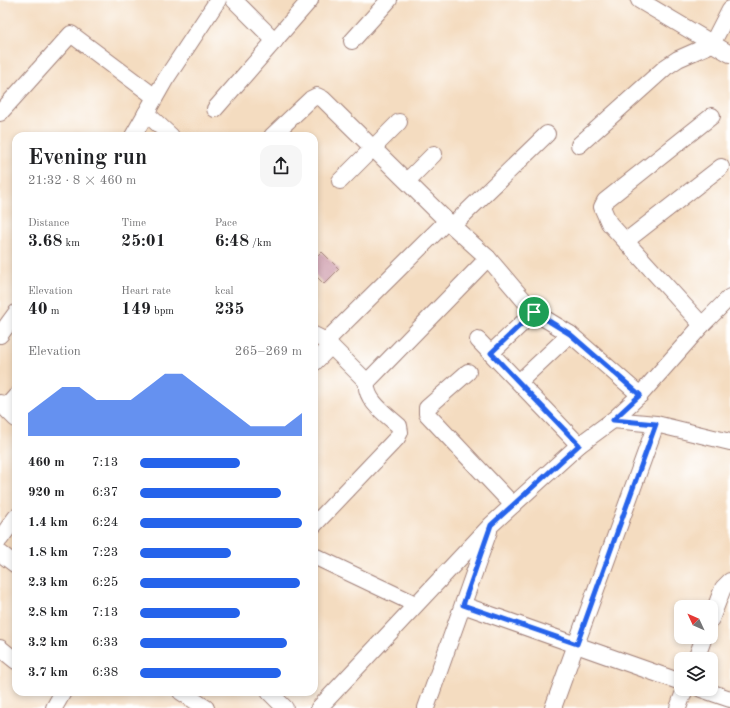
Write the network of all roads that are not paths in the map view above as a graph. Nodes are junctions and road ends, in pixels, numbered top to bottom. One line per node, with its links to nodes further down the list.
1 (218, 0): 11 (street)
2 (234, 0): 7 (street)
3 (310, 0): 7 (street)
4 (389, 0): 8 (street)
5 (639, 0): 9 (street)
6 (730, 10): 9 (street)
7 (274, 41): 12 (street)
8 (352, 42)
9 (712, 44): 10 (street); 21 (street)
10 (730, 54)
11 (155, 97): 13 (street); 14 (street)
12 (215, 110)
13 (0, 113)
14 (146, 113): 17 (street); 18 (street)
15 (712, 116): 28 (street)
16 (399, 122): 22 (street)
17 (135, 132)
18 (167, 132)
19 (276, 132): 22 (street)
20 (547, 134): 27 (street)
21 (579, 145)
22 (373, 148): 25 (street); 26 (street)
23 (434, 154): 26 (street)
24 (721, 167): 28 (street)
25 (340, 181)
26 (407, 181): 27 (street)
27 (450, 223): 29 (street); 37 (street)
28 (626, 241): 33 (street)
29 (488, 258): 31 (street); 41 (street)
30 (730, 297): 33 (street)
31 (534, 312): 34 (street); 39 (street)
32 (12, 318): 35 (street)
33 (702, 325): 43 (street)
34 (570, 334): 42 (street); 43 (street)
35 (0, 335)
36 (478, 340): 39 (street)
37 (323, 341): 38 (street); 41 (street)
38 (318, 353)
39 (491, 353): 42 (street)
40 (468, 372): 48 (street)
41 (367, 382): 49 (street)
42 (519, 382): 47 (street)
43 (640, 395): 44 (street)
44 (613, 420): 45 (street); 47 (street)
45 (656, 424): 46 (street); 60 (street)
46 (730, 442)
47 (579, 445): 48 (street)
48 (513, 506): 51 (street)
49 (318, 521)
50 (12, 523): 52 (street)
51 (491, 525): 58 (street); 59 (street)
52 (0, 540)
53 (0, 553): 55 (street)
54 (318, 558): 58 (street)
55 (12, 562)
56 (730, 581): 57 (street)
57 (718, 601)
58 (415, 604): 71 (street)
59 (463, 605): 60 (street); 72 (street)
60 (577, 644): 63 (street); 73 (street)
61 (0, 648): 62 (street)
62 (12, 657)
63 (674, 679)
64 (718, 695): 68 (street)
65 (187, 696): 69 (street)
66 (273, 696): 70 (street)
67 (682, 696): 74 (street)
68 (730, 699)
69 (206, 708)
70 (285, 708)
71 (319, 708)
72 (426, 708)
73 (553, 708)
74 (678, 708)

